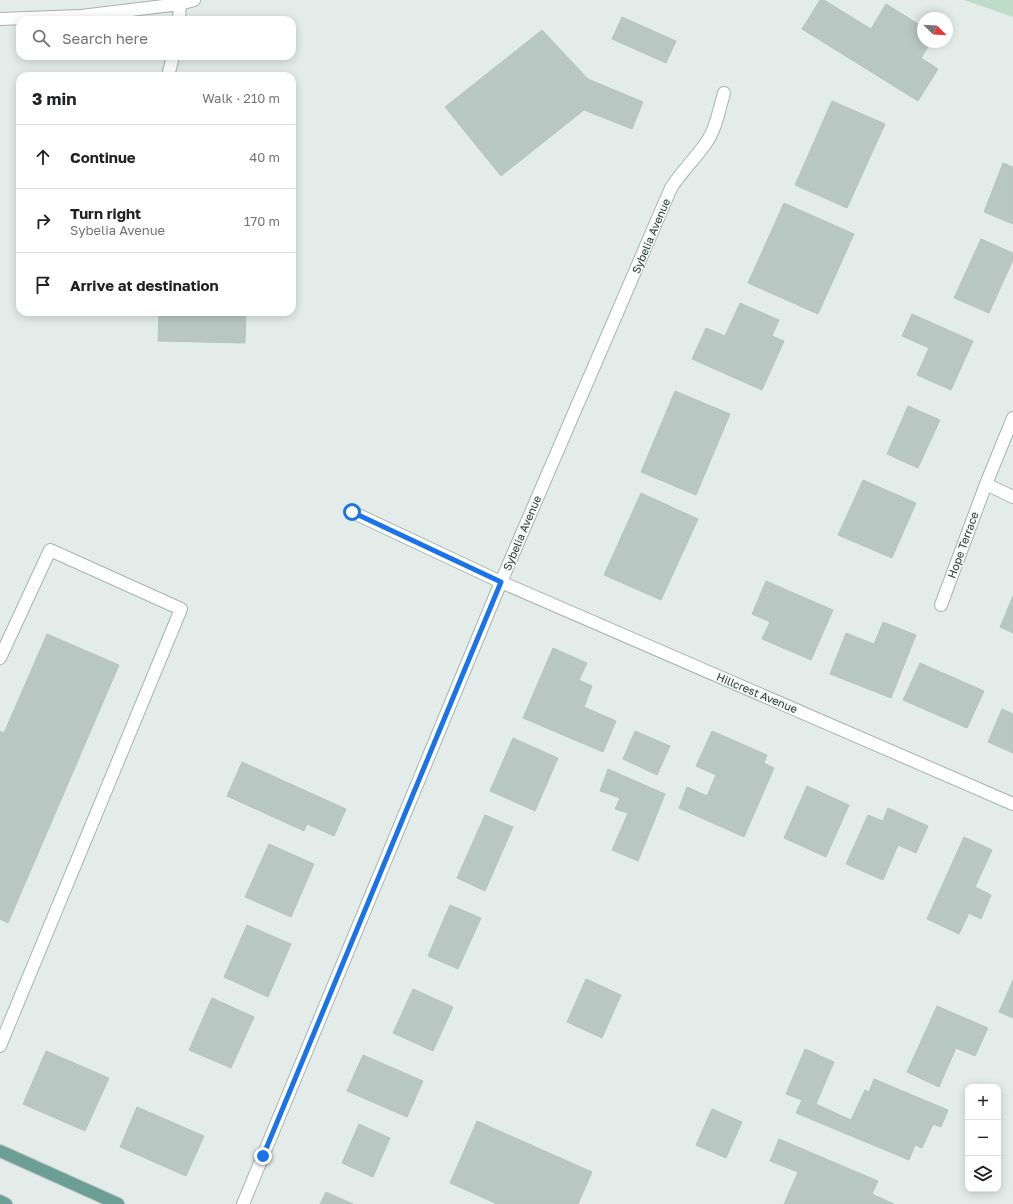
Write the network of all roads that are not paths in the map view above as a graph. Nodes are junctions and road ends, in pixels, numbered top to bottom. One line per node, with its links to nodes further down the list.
1 (194, 0): 2 (street)
2 (180, 4): 3 (street); 4 (street)
3 (81, 16)
4 (179, 16)
5 (16, 18): 6 (street)
6 (0, 19)
7 (172, 60): 8 (street)
8 (169, 72)
9 (724, 93): 14 (street, Sybelia Avenue)
10 (1013, 418): 11 (street, Hope Terrace)
11 (986, 484): 12 (street); 15 (street, Hope Terrace)
12 (1013, 497)
13 (352, 512): 14 (street, Hillcrest Avenue)
14 (501, 582): 17 (street, Hillcrest Avenue); 21 (street, Sybelia Avenue)
15 (941, 605)
16 (0, 658): 18 (street)
17 (1013, 804)
18 (0, 1046)
19 (0, 1151): 20 (main road)
20 (118, 1204)
21 (243, 1204)

